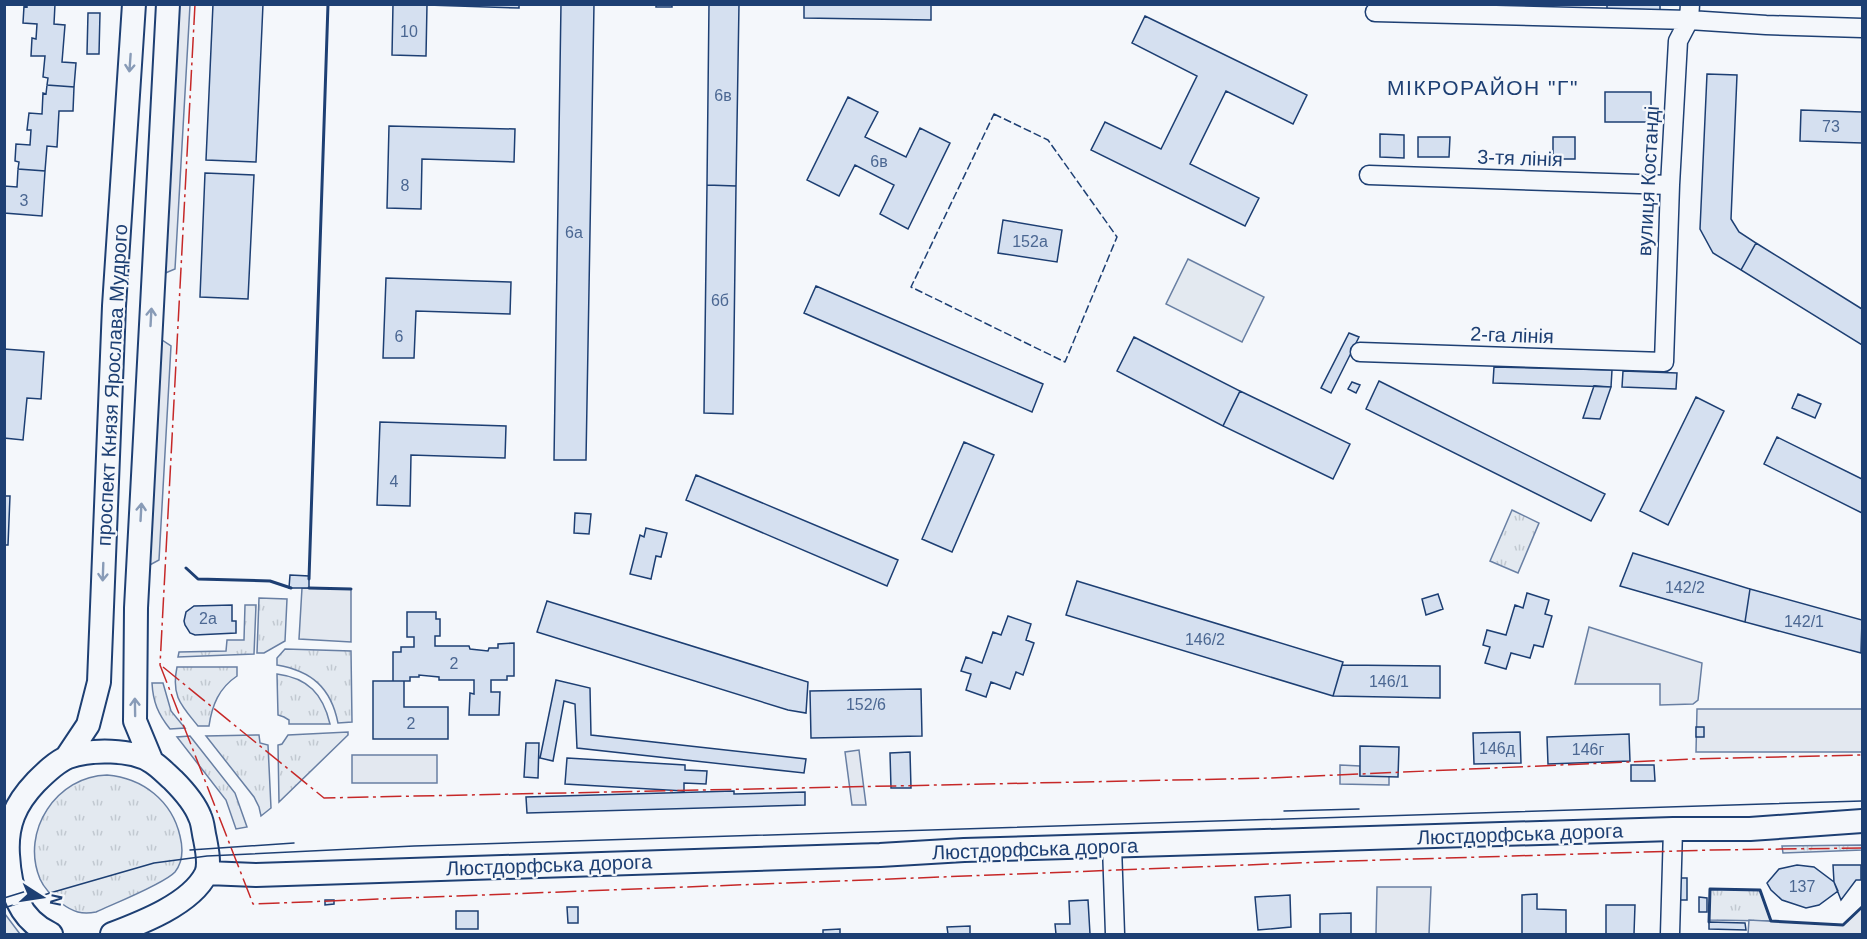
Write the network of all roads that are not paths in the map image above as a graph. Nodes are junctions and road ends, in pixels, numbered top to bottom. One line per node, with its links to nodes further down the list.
1 (134, 4): 10 (main road, проспект Князя Ярослава Мудрого, one-way to 10)
2 (168, 4): 11 (main road, проспект Князя Ярослава Мудрого, one-way to 2)
3 (1375, 12): 4 (street)
4 (1689, 12): 5 (street); 7 (street, вулиця Костанді)
5 (1863, 28)
6 (1369, 175): 7 (street, 3-тя лінія)
7 (1670, 185): 9 (street, вулиця Костанді)
8 (1360, 352): 9 (street, 2-га лінія)
9 (1664, 362)
10 (66, 758): 11 (main road); 12 (main road)
11 (152, 762): 16 (main road)
12 (10, 813): 17 (main road)
13 (1863, 822): 14 (main road, Люстдорфська дорога)
14 (1673, 829): 15 (main road, Люстдорфська дорога); 21 (street)
15 (1112, 846): 16 (main road, Люстдорфська дорога); 20 (street)
16 (207, 873): 19 (main road)
17 (7, 875): 18 (main road)
18 (51, 934)
19 (112, 934)
20 (1115, 934)
21 (1670, 934)

